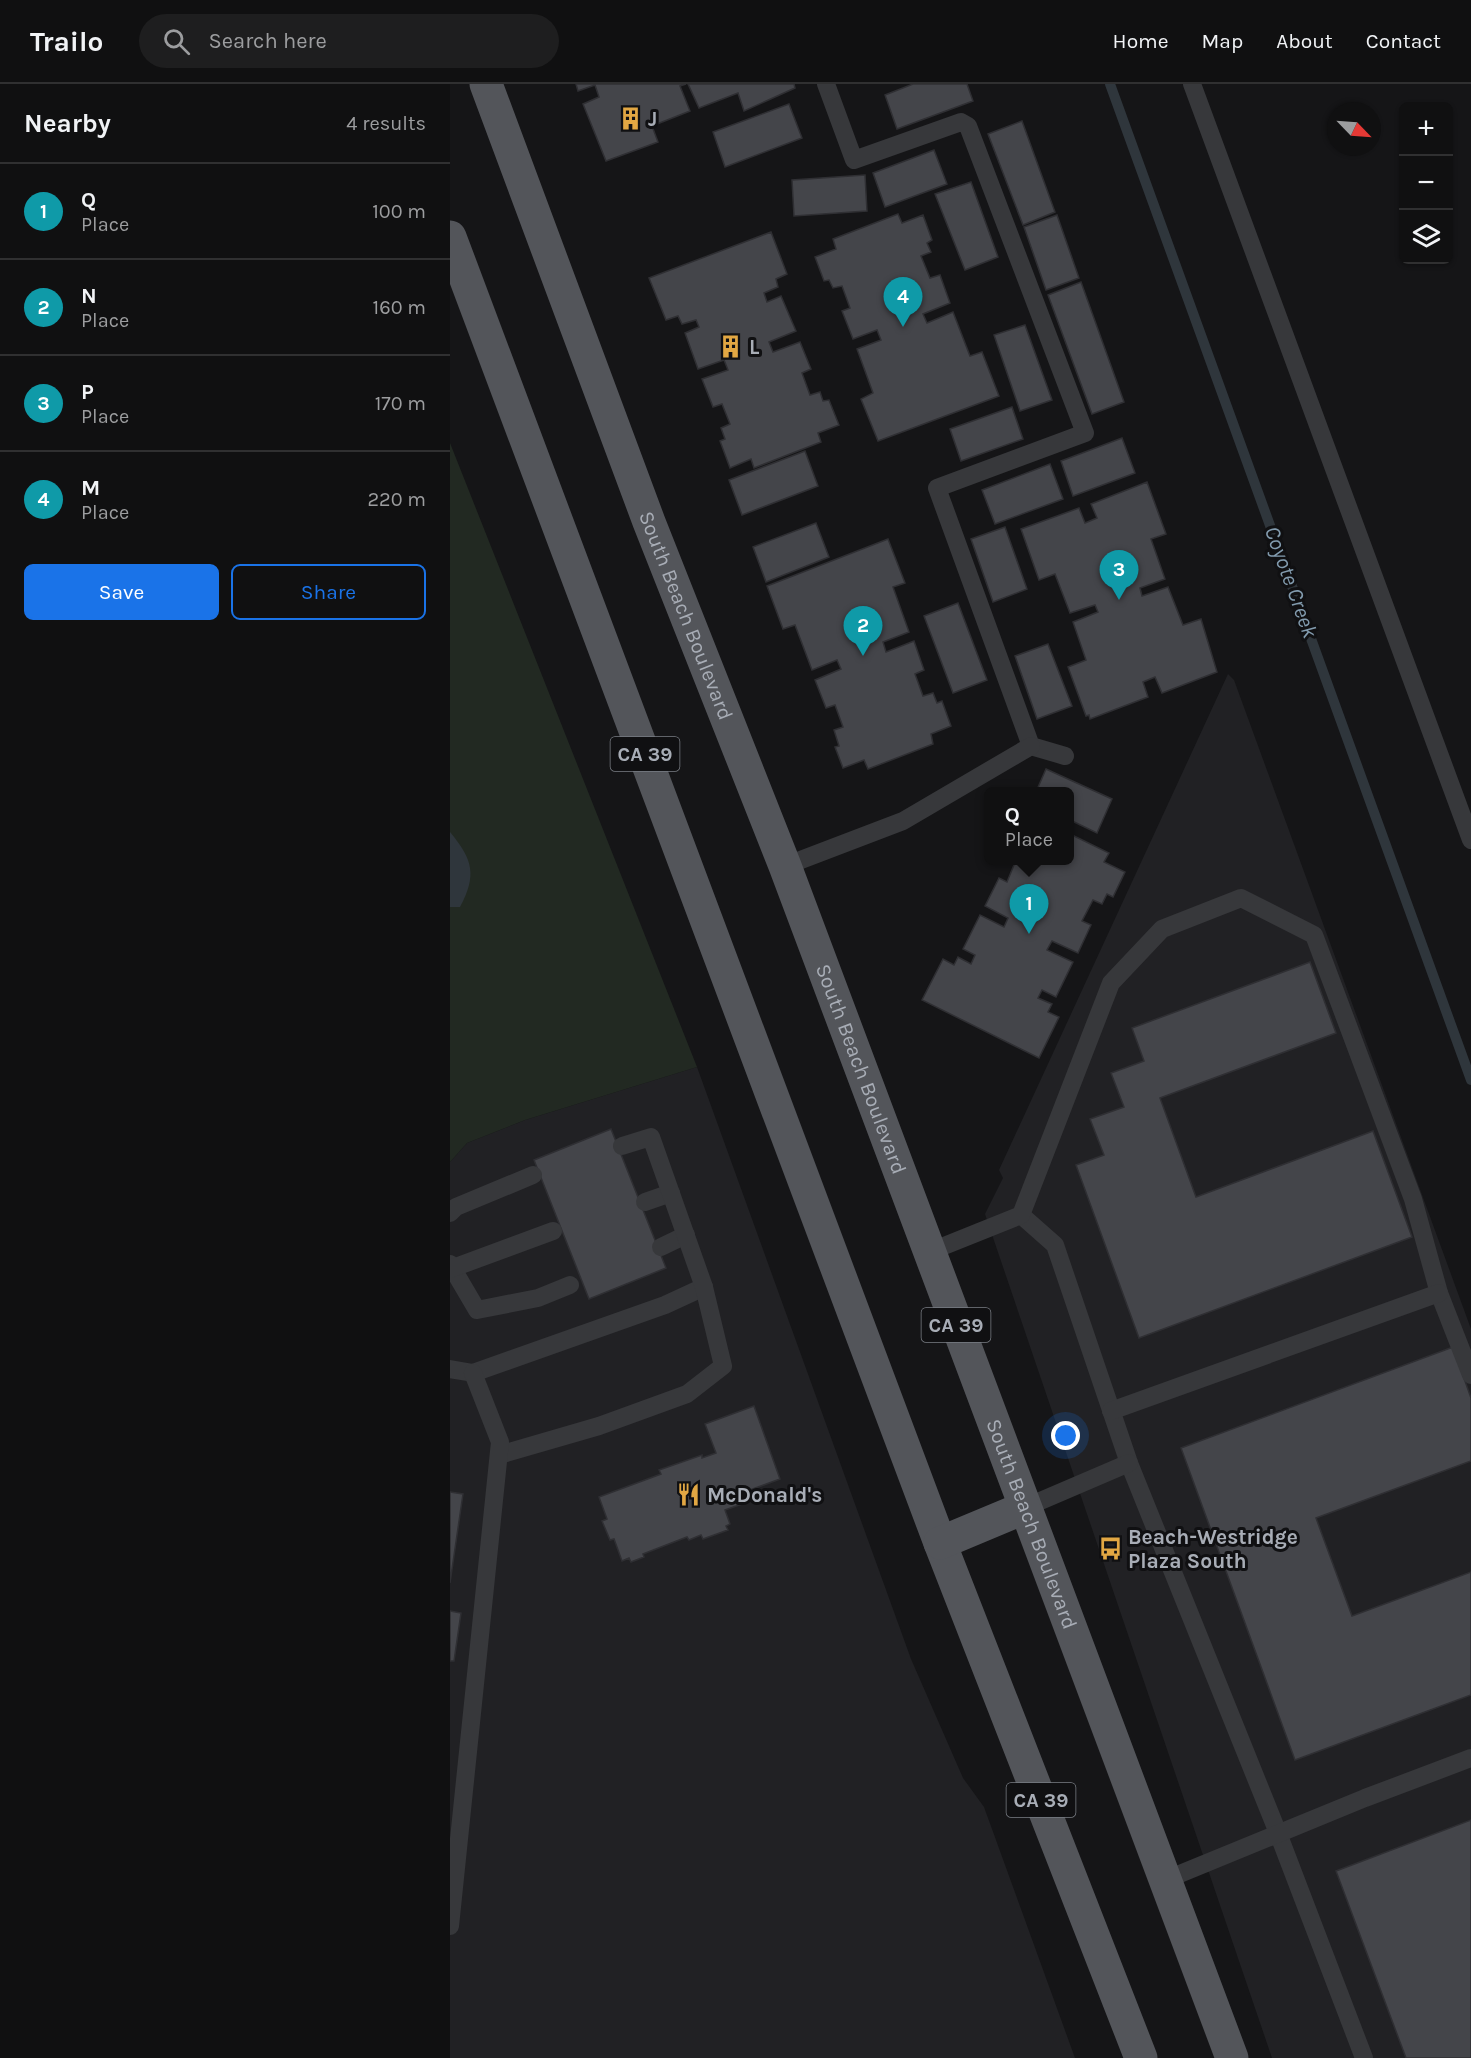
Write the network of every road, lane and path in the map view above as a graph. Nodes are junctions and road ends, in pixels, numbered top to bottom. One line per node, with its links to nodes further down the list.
1 (486, 84): 8 (main road, South Beach Boulevard / CA 39)
2 (826, 84): 5 (lane)
3 (1192, 84): 7 (lane)
4 (450, 237): 30 (main road, CA 39)
5 (1031, 746): 6 (lane); 8 (lane)
6 (1065, 756)
7 (1471, 840)
8 (785, 866): 18 (main road, South Beach Boulevard / CA 39)
9 (622, 1146): 11 (lane)
10 (533, 1175): 13 (lane)
11 (671, 1193): 12 (lane); 16 (lane)
12 (645, 1202)
13 (450, 1213)
14 (1021, 1215): 18 (lane); 22 (lane); 26 (lane)
15 (553, 1232): 19 (lane)
16 (686, 1235): 17 (lane); 21 (lane)
17 (661, 1247)
18 (929, 1252): 29 (main road, South Beach Boulevard / CA 39)
19 (450, 1267): 20 (lane)
20 (570, 1285)
21 (704, 1287): 24 (lane); 27 (lane)
22 (1439, 1293): 25 (lane); 26 (lane)
23 (450, 1369): 24 (lane)
24 (473, 1373): 27 (lane)
25 (1471, 1375)
26 (1112, 1411): 28 (lane)
27 (499, 1455): 34 (lane)
28 (1129, 1463): 29 (lane); 32 (lane)
29 (1024, 1508): 30 (main road); 33 (main road, South Beach Boulevard / CA 39)
30 (940, 1543): 35 (main road, CA 39)
31 (1471, 1758): 32 (lane)
32 (1278, 1833): 33 (lane); 37 (lane)
33 (1165, 1880): 36 (main road, South Beach Boulevard / CA 39)
34 (450, 1926)
35 (1141, 2058)
36 (1232, 2058)
37 (1364, 2058)

